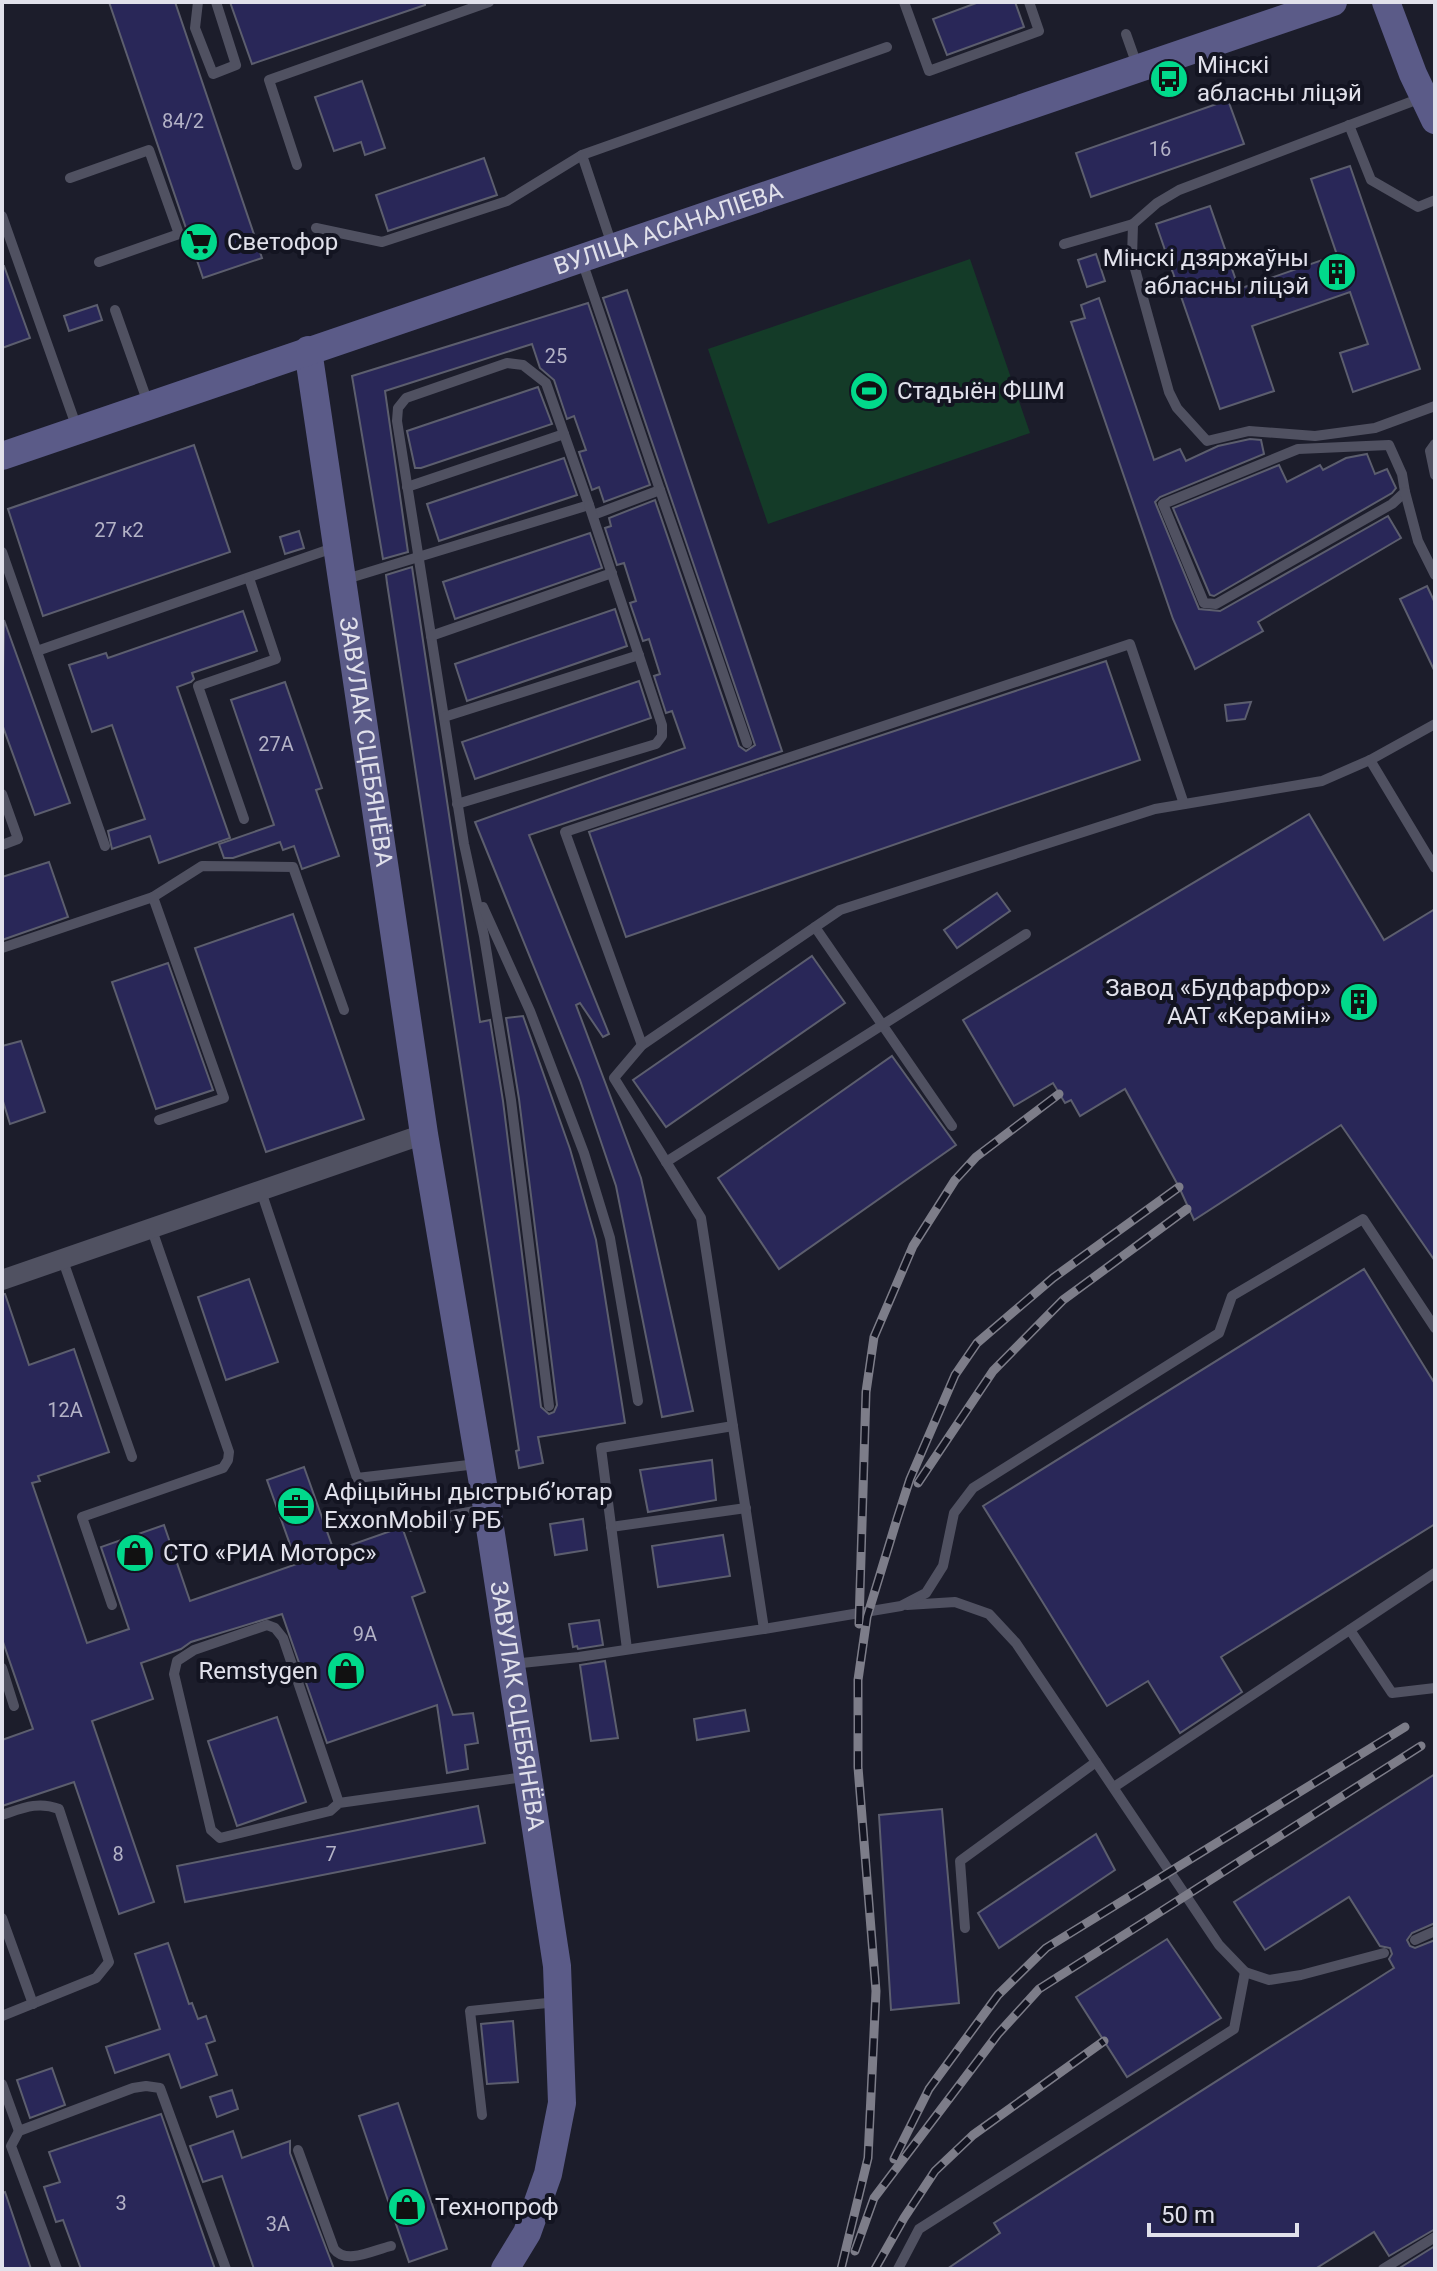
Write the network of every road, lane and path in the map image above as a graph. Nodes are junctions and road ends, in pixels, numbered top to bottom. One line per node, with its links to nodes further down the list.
1 (198, 2): 2 (lane)
2 (216, 2)
3 (489, 2): 14 (lane)
4 (904, 2): 5 (lane)
5 (1029, 2)
6 (1333, 2): 10 (street, ВУЛІЦА АСАНАЛІЕВА)
7 (1386, 2): 11 (street)
8 (1126, 34): 10 (lane)
9 (887, 47): 13 (lane)
10 (1138, 67): 21 (street, ВУЛІЦА АСАНАЛІЕВА)
11 (1429, 109): 12 (lane)
12 (1349, 125): 16 (lane); 18 (lane)
13 (582, 155): 19 (lane); 21 (lane)
14 (297, 165)
15 (70, 178): 23 (lane)
16 (1435, 200)
17 (2, 216): 29 (lane)
18 (1133, 224): 20 (lane); 28 (lane)
19 (316, 228)
20 (1064, 244)
21 (612, 246): 22 (street, ВУЛІЦА АСАНАЛІЕВА)
22 (580, 258): 25 (street, ВУЛІЦА АСАНАЛІЕВА); 36 (lane)
23 (99, 262)
24 (115, 310): 26 (lane)
25 (308, 350): 26 (street, ВУЛІЦА АСАНАЛІЕВА); 39 (street, ЗАВУЛАК СЦЕБЯНЁВА)
26 (149, 405): 29 (street, ВУЛІЦА АСАНАЛІЕВА)
27 (1435, 406): 28 (lane)
28 (1388, 423): 32 (lane)
29 (78, 430): 33 (street, ВУЛІЦА АСАНАЛІЕВА)
30 (564, 434): 35 (lane); 35 (lane); 38 (lane)
31 (1435, 444): 34 (lane)
32 (1389, 445): 37 (lane); 37 (lane)
33 (2, 456)
34 (1435, 475)
35 (407, 487): 41 (lane)
36 (660, 490): 38 (lane); 51 (lane)
37 (1405, 492): 43 (lane)
38 (591, 510): 41 (lane); 42 (lane)
39 (337, 547): 44 (lane); 45 (street, ЗАВУЛАК СЦЕБЯНЁВА)
40 (2, 552): 47 (lane)
41 (418, 557): 45 (lane); 46 (lane)
42 (612, 573): 46 (lane); 48 (lane)
43 (1435, 575)
44 (249, 578): 47 (lane); 56 (lane)
45 (342, 580): 70 (street, ЗАВУЛАК СЦЕБЯНЁВА)
46 (431, 636): 49 (lane)
47 (37, 651): 58 (lane)
48 (639, 655): 49 (lane); 54 (lane)
49 (444, 717): 54 (lane)
50 (1435, 724): 52 (lane)
51 (747, 743)
52 (1370, 760): 55 (lane); 59 (lane)
53 (2, 794): 57 (lane)
54 (457, 804): 60 (lane)
55 (1184, 804): 62 (lane); 67 (lane)
56 (244, 819)
57 (2, 845)
58 (105, 846)
59 (1435, 868)
60 (475, 891): 77 (lane); 78 (lane)
61 (153, 897): 64 (lane); 65 (lane); 68 (lane)
62 (815, 927): 66 (lane); 67 (lane)
63 (1026, 934): 66 (lane)
64 (2, 948)
65 (344, 1010)
66 (884, 1026): 69 (lane); 71 (lane)
67 (642, 1045): 71 (lane)
68 (159, 1120)
69 (952, 1126)
70 (424, 1134): 72 (street); 81 (street, ЗАВУЛАК СЦЕБЯНЁВА)
71 (666, 1162): 79 (lane)
72 (261, 1191): 73 (street); 81 (lane)
73 (152, 1230): 74 (street); 87 (lane)
74 (62, 1258): 75 (street); 80 (lane)
75 (2, 1280)
76 (1435, 1328): 88 (lane)
77 (638, 1401)
78 (549, 1406)
79 (733, 1426): 83 (lane); 85 (lane)
80 (132, 1457)
81 (479, 1464): 82 (street, ЗАВУЛАК СЦЕБЯНЁВА)
82 (487, 1508): 84 (lane); 92 (street, ЗАВУЛАК СЦЕБЯНЁВА)
83 (746, 1508): 85 (lane); 89 (lane)
84 (410, 1527)
85 (611, 1527): 91 (lane)
86 (1435, 1573): 90 (lane)
87 (112, 1605)
88 (901, 1606): 89 (lane); 96 (lane)
89 (764, 1629): 91 (lane)
90 (1350, 1630): 94 (lane); 98 (lane)
91 (627, 1649): 92 (lane)
92 (510, 1664): 97 (street, ЗАВУЛАК СЦЕБЯНЁВА)
93 (2, 1668): 95 (lane)
94 (1435, 1688)
95 (14, 1706)
96 (1096, 1762): 98 (lane); 102 (lane)
97 (526, 1777): 99 (lane); 107 (street, ЗАВУЛАК СЦЕБЯНЁВА)
98 (1114, 1787): 106 (lane)
99 (339, 1803): 99 (lane)
100 (2, 1815): 108 (lane)
101 (2, 1918): 108 (lane)
102 (965, 1928)
103 (1435, 1931): 104 (lane)
104 (1415, 1940)
105 (1384, 1953): 106 (lane)
106 (1245, 1972): 119 (lane)
107 (559, 2001): 111 (lane); 118 (street, ЗАВУЛАК СЦЕБЯНЁВА)
108 (33, 2004): 109 (lane)
109 (2, 2016)
110 (2, 2084): 112 (lane)
111 (482, 2115)
112 (19, 2131): 116 (lane); 117 (lane)
113 (298, 2150): 115 (lane)
114 (1435, 2237): 120 (lane)
115 (391, 2246)
116 (57, 2269)
117 (226, 2269)
118 (505, 2269)
119 (898, 2269)
120 (1383, 2269)

